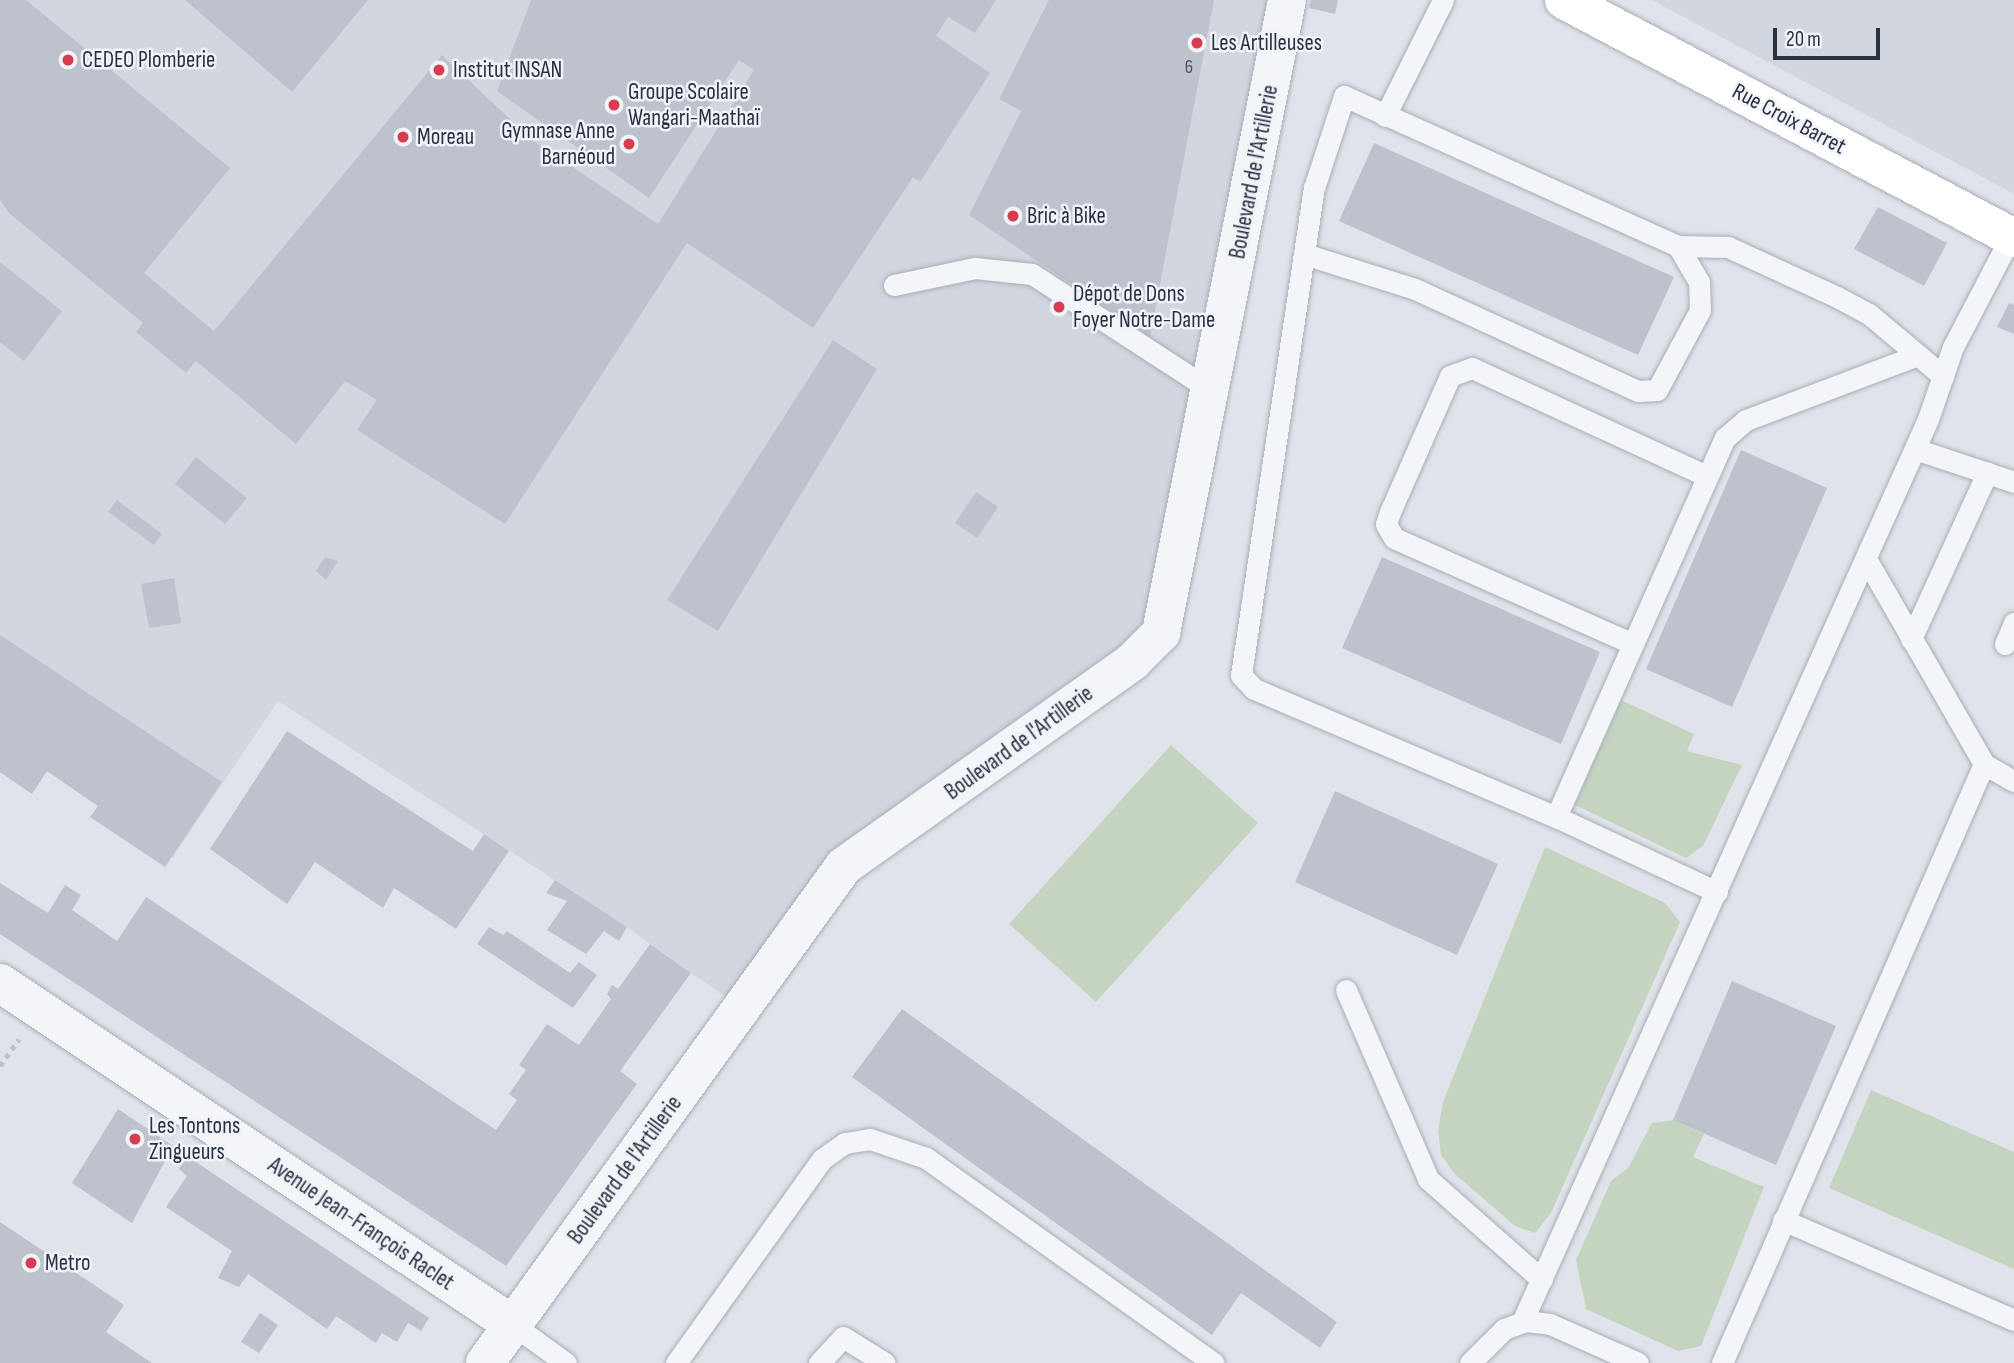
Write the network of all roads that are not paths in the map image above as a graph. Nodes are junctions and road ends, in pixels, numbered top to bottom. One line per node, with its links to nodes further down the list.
1 (1287, 0): 11 (street, Boulevard de l'Artillerie)
2 (1443, 0): 4 (lane)
3 (1564, 0): 5 (street, Rue Croix Barret)
4 (1385, 116): 6 (lane); 7 (lane)
5 (2012, 237): 10 (lane)
6 (1678, 246): 7 (lane); 9 (lane)
7 (1304, 254): 23 (lane)
8 (894, 285): 11 (lane)
9 (1918, 355): 10 (lane); 14 (lane)
10 (1943, 376): 12 (lane)
11 (1212, 391): 31 (street, Boulevard de l'Artillerie)
12 (1915, 449): 13 (lane); 16 (lane)
13 (1987, 473): 15 (lane); 18 (lane)
14 (1707, 476): 19 (lane); 19 (lane)
15 (2014, 482)
16 (1866, 559): 18 (lane); 24 (lane)
17 (2014, 623): 20 (lane)
18 (1911, 639): 21 (lane)
19 (1631, 643): 23 (lane)
20 (2005, 644)
21 (1984, 764): 22 (lane); 27 (lane)
22 (2014, 780)
23 (1556, 817): 24 (lane)
24 (1717, 892): 28 (lane)
25 (0, 983): 31 (street, Avenue Jean-François Raclet)
26 (1346, 989): 28 (lane)
27 (1783, 1220): 29 (lane); 40 (lane)
28 (1542, 1280): 30 (lane)
29 (2014, 1320)
30 (1522, 1322): 38 (lane); 39 (lane)
31 (513, 1325): 32 (street, Boulevard de l'Artillerie); 33 (lane)
32 (485, 1363)
33 (566, 1363)
34 (676, 1363): 37 (lane)
35 (818, 1363): 36 (lane)
36 (885, 1363)
37 (1213, 1363)
38 (1470, 1363)
39 (1638, 1363)
40 (1722, 1363)

